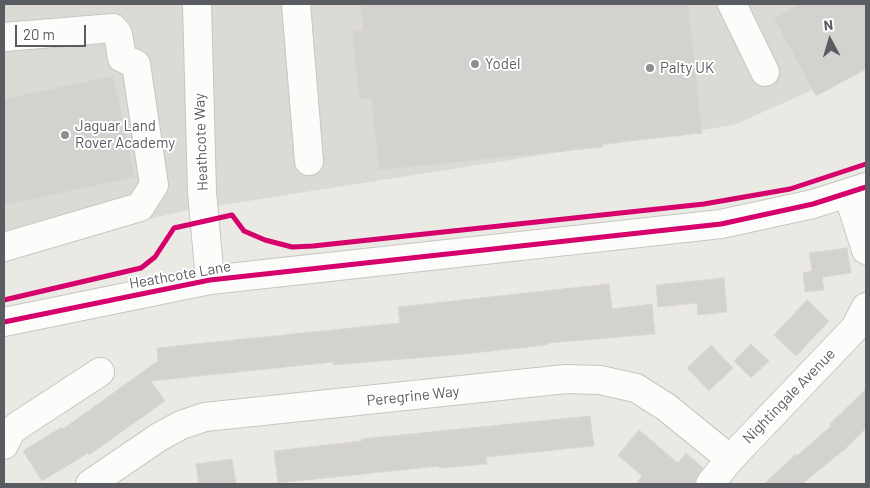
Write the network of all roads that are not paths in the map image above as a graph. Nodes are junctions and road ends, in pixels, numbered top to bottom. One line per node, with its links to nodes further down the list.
1 (197, 4): 10 (street, Heathcote Way)
2 (296, 4): 6 (street)
3 (732, 4): 5 (street)
4 (4, 37): 8 (street)
5 (765, 72)
6 (309, 161)
7 (857, 190): 9 (street); 10 (street, Heathcote Lane)
8 (4, 247)
9 (866, 250)
10 (210, 280): 12 (street, Heathcote Lane)
11 (866, 308): 15 (street, Nightingale Avenue)
12 (4, 322)
13 (100, 372): 14 (street)
14 (4, 445)
15 (730, 459): 16 (street, Peregrine Way); 17 (street, Nightingale Avenue)
16 (90, 484)
17 (710, 484)

